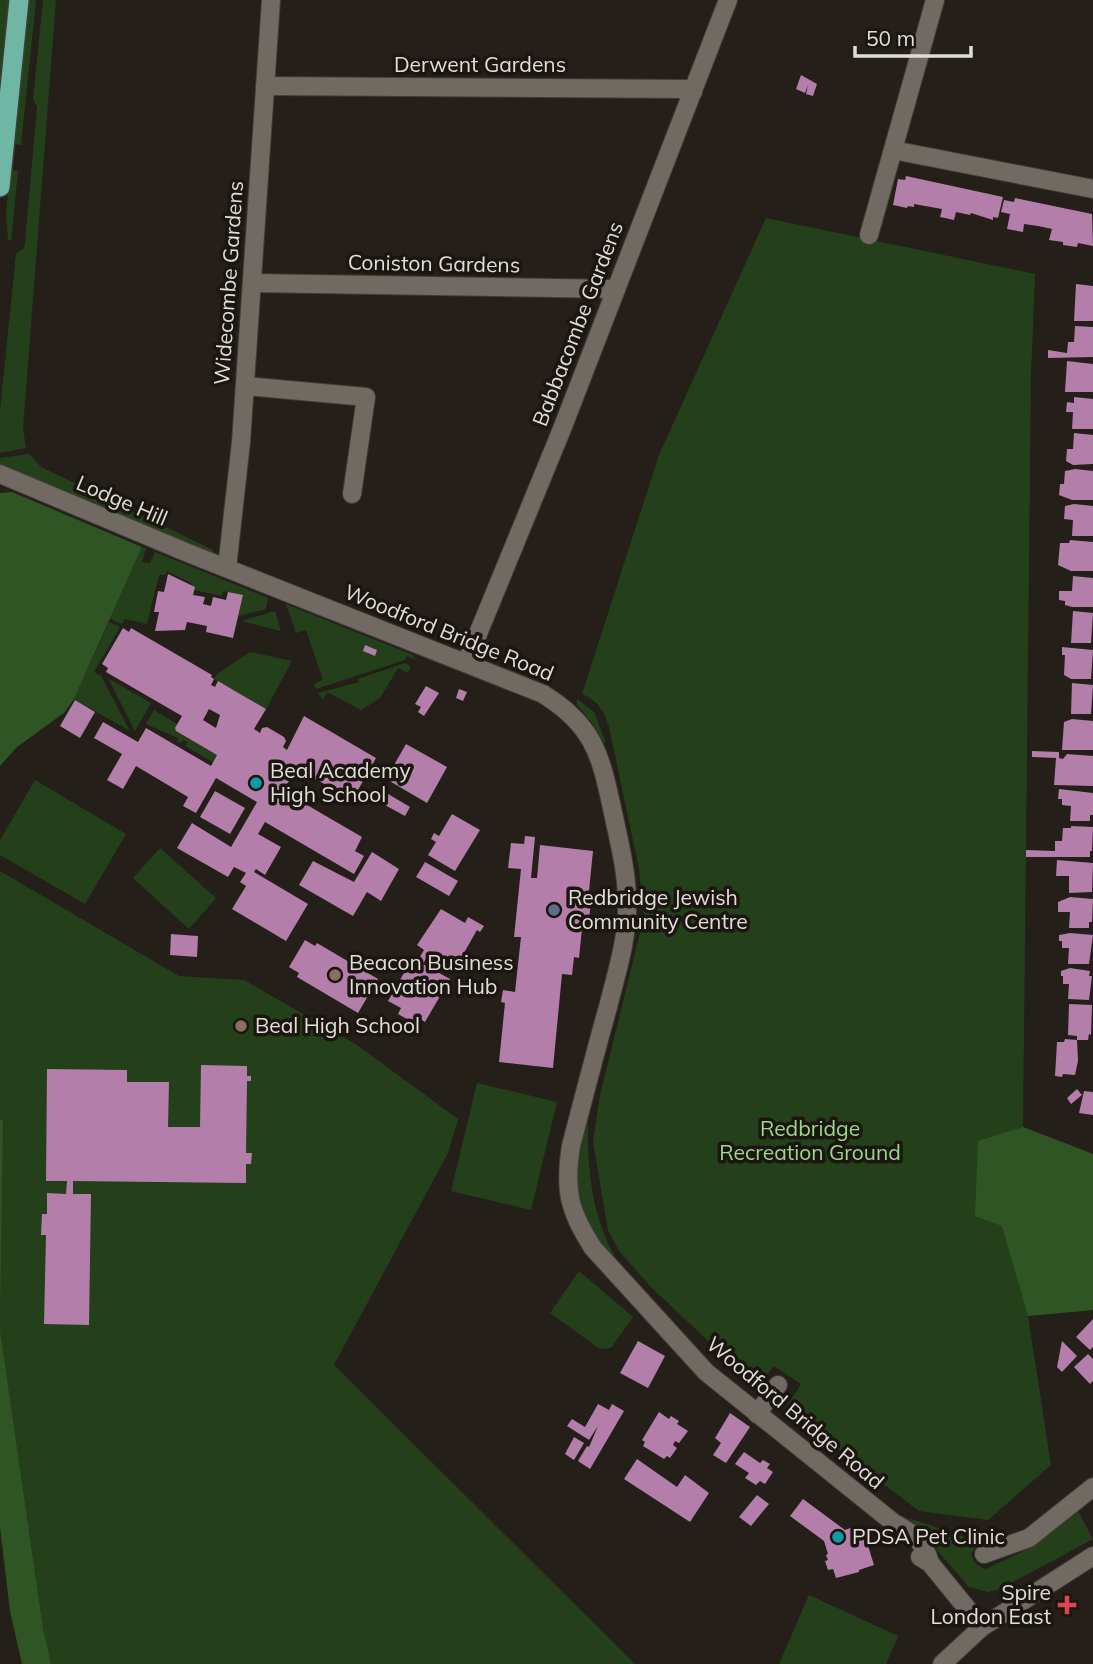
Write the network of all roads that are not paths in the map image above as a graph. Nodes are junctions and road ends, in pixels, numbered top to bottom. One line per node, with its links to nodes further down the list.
1 (19, 0): 8 (highway)
2 (271, 0): 5 (street, Widecombe Gardens)
3 (728, 0): 6 (street, Babbacombe Gardens)
4 (935, 0): 7 (street)
5 (265, 86): 6 (street, Derwent Gardens); 11 (street, Widecombe Gardens)
6 (693, 92): 12 (street, Babbacombe Gardens)
7 (893, 150): 9 (street); 10 (street)
8 (0, 187)
9 (1093, 189)
10 (869, 235)
11 (252, 283): 12 (street, Coniston Gardens); 13 (street, Widecombe Gardens)
12 (616, 289): 17 (street, Babbacombe Gardens)
13 (245, 386): 15 (street); 16 (street, Widecombe Gardens)
14 (0, 474): 16 (street, Lodge Hill)
15 (352, 494)
16 (227, 568): 17 (street, Woodford Bridge Road)
17 (466, 663): 19 (street, Woodford Bridge Road)
18 (778, 1385): 19 (street)
19 (757, 1414): 23 (street, Woodford Bridge Road)
20 (1093, 1487): 21 (street)
21 (984, 1554)
22 (1093, 1556): 23 (street)
23 (982, 1627): 24 (street)
24 (943, 1664)

